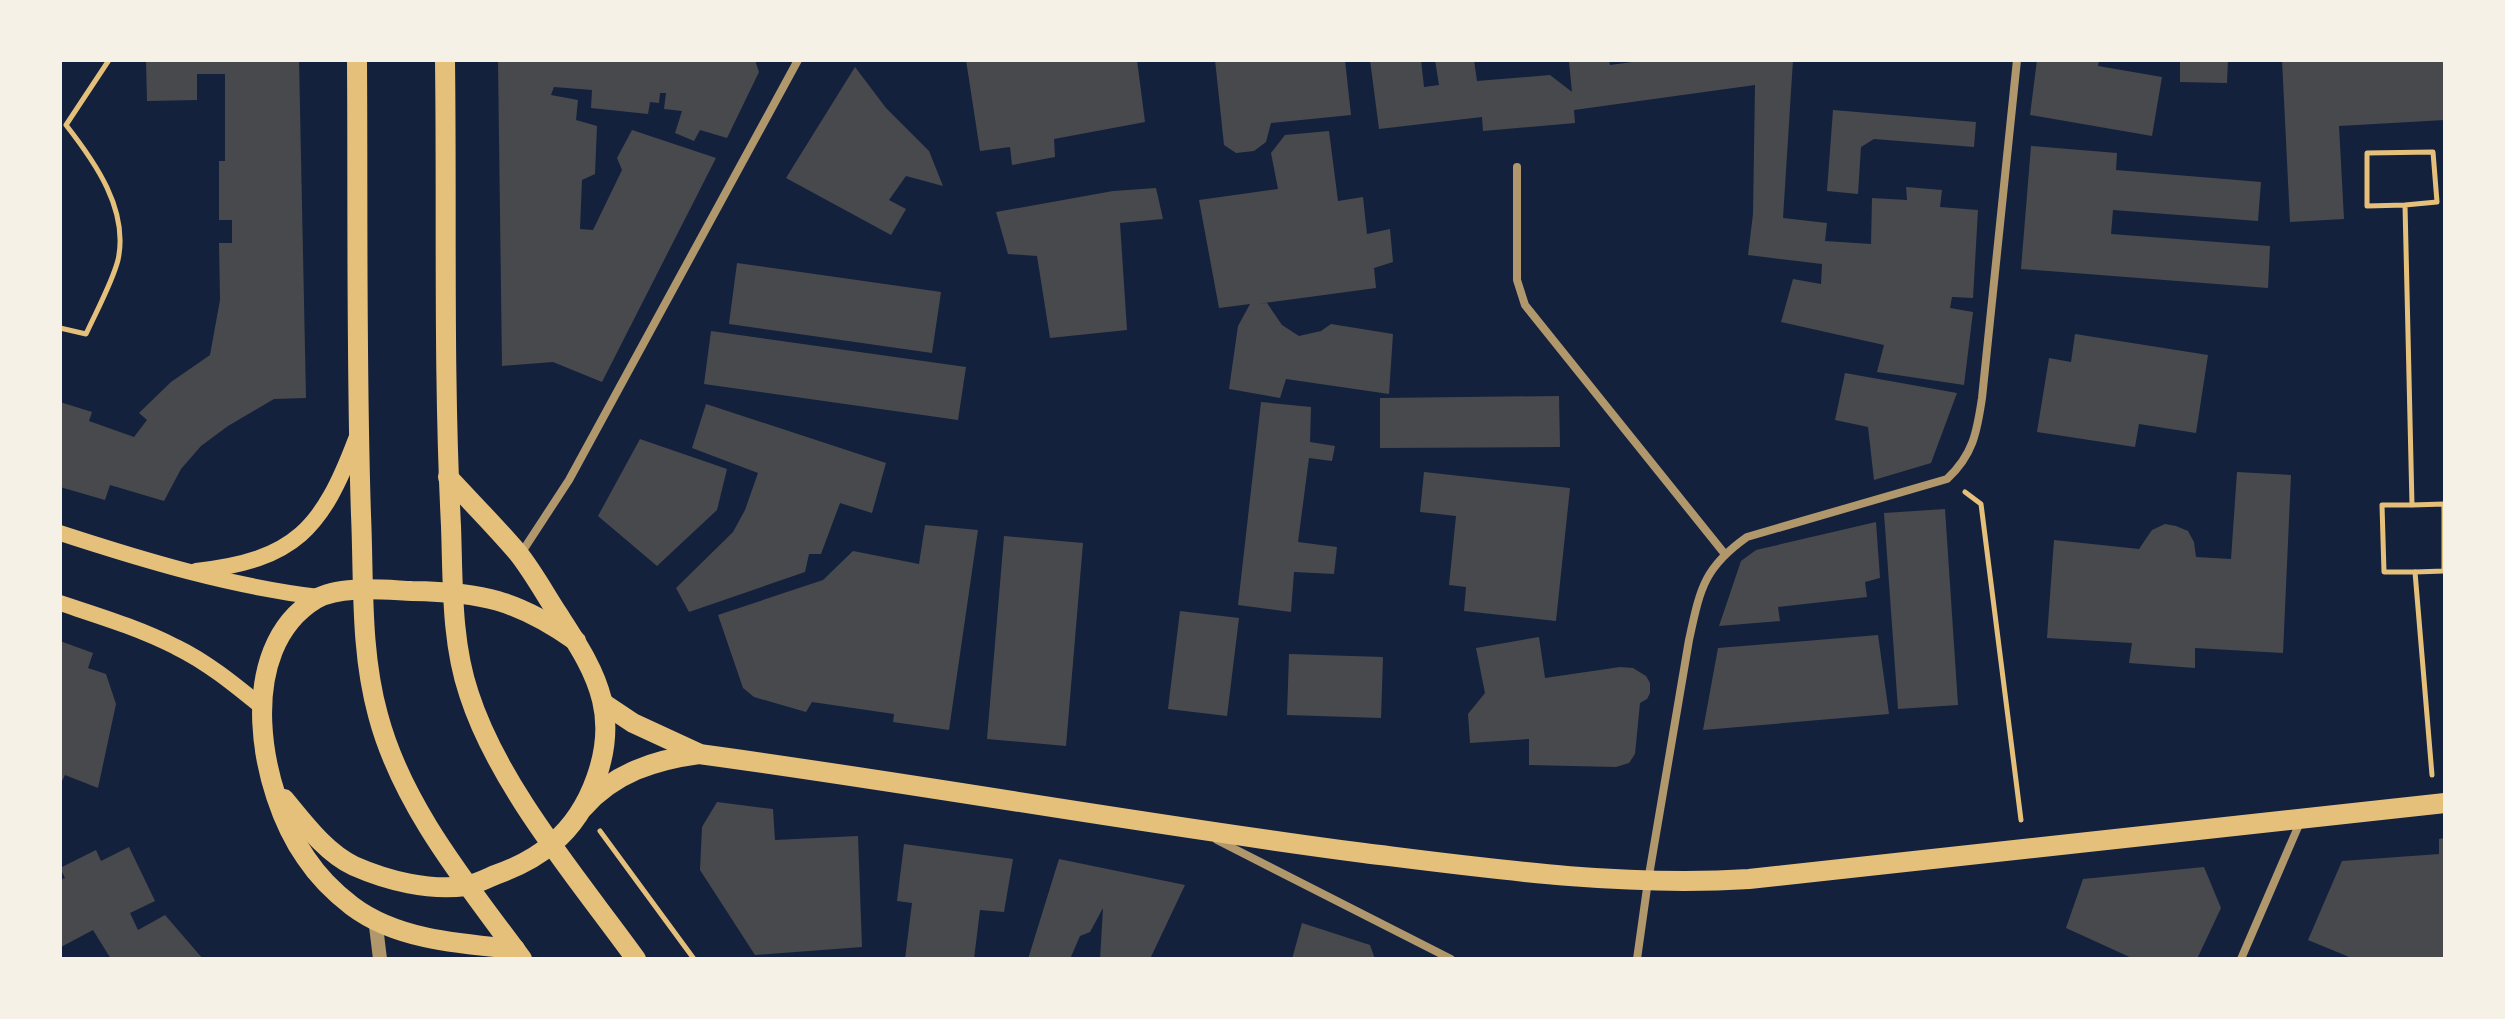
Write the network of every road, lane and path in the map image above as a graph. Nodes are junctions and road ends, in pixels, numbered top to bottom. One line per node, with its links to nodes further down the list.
1 (109, 60): 8 (path)
2 (357, 60): 9 (main road)
3 (445, 60): 10 (main road)
4 (798, 60): 15 (street)
5 (2017, 60): 11 (street)
6 (1517, 167): 14 (street)
7 (2405, 205): 7 (path); 12 (path)
8 (60, 328)
9 (358, 434): 16 (main road); 18 (main road)
10 (448, 477): 15 (main road); 19 (main road)
11 (1947, 479): 14 (street); 32 (path)
12 (2412, 505): 17 (path); 17 (path)
13 (60, 533): 16 (main road)
14 (1724, 553): 33 (street)
15 (520, 555): 22 (main road)
16 (186, 572): 20 (main road)
17 (2415, 572): 27 (path)
18 (364, 590): 19 (main road); 20 (main road); 34 (main road)
19 (454, 592): 22 (main road); 31 (main road)
20 (319, 597): 24 (main road)
21 (60, 603): 24 (main road)
22 (576, 641): 23 (main road)
23 (603, 703): 25 (main road); 28 (main road)
24 (262, 707): 26 (main road)
25 (699, 754): 28 (main road); 30 (main road)
26 (274, 787): 34 (main road); 35 (main road)
27 (2440, 804): 29 (main road)
28 (583, 808): 31 (main road); 39 (path)
29 (2302, 818): 32 (main road); 42 (street)
30 (1203, 832): 33 (main road); 40 (street)
31 (552, 845): 34 (main road); 38 (main road)
32 (2025, 848): 33 (main road)
33 (1648, 881): 41 (street)
34 (469, 886): 36 (main road)
35 (375, 918): 36 (main road); 37 (street)
36 (518, 954)
37 (380, 959)
38 (636, 959)
39 (694, 959)
40 (1451, 959)
41 (1637, 959)
42 (2241, 959)

